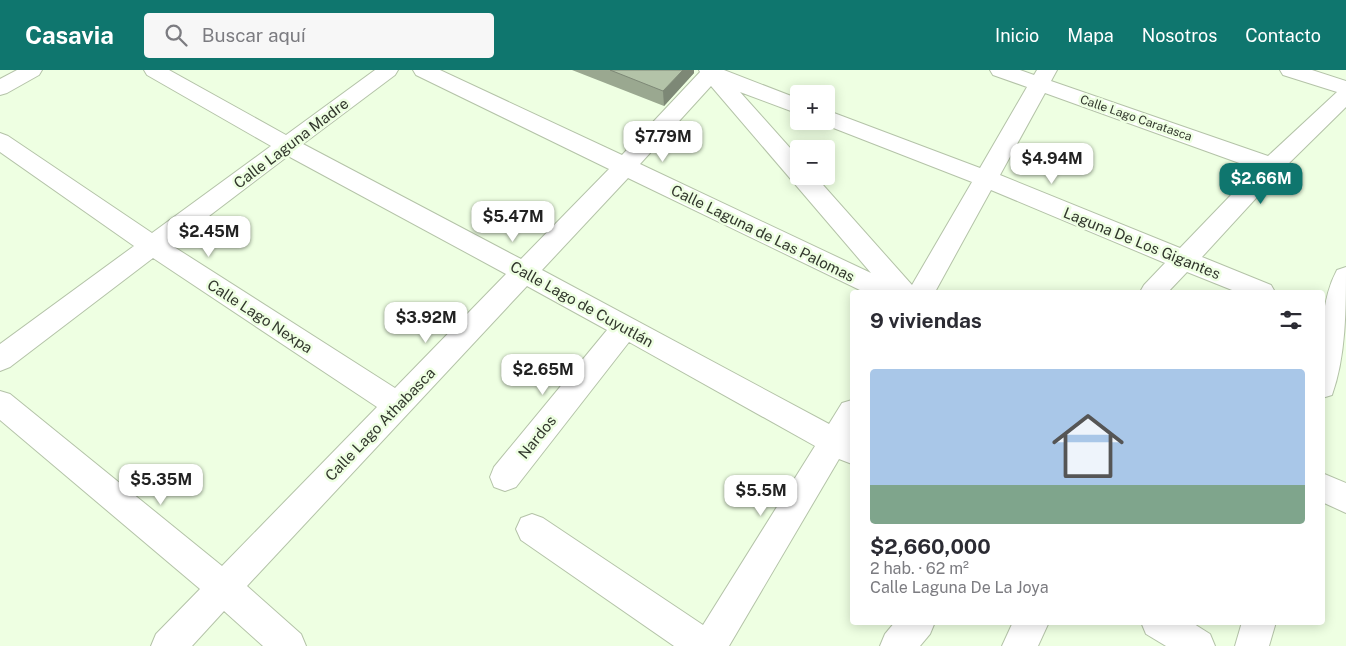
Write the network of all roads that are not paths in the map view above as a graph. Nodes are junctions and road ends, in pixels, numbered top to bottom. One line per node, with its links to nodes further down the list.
1 (32, 70): 9 (street)
2 (154, 70): 15 (street, Calle Lago de Cuyutlán)
3 (388, 70): 15 (street, Calle Laguna Madre)
4 (422, 70): 17 (street, Calle Laguna de Las Palomas)
5 (1000, 70): 8 (street, Calle Lago Caratasca)
6 (1290, 70): 10 (street)
7 (709, 71): 12 (street); 16 (street); 17 (street, Calle Lago Athabasca)
8 (1043, 77): 18 (street, Calle Lago Caratasca); 19 (street)
9 (0, 88)
10 (1346, 88)
11 (1346, 95): 18 (street)
12 (790, 103)
13 (835, 120): 19 (street, Laguna De Los Gigantes)
14 (0, 141): 21 (street, Calle Lago Nexpa)
15 (288, 146): 21 (street, Calle Laguna Madre); 23 (street, Calle Lago de Cuyutlán)
16 (790, 164)
17 (625, 166): 23 (street, Calle Lago Athabasca); 25 (street, Calle Laguna de Las Palomas)
18 (1272, 166): 22 (street)
19 (986, 179): 22 (street, Laguna De Los Gigantes); 27 (street)
20 (809, 185): 26 (street)
21 (153, 246): 32 (street, Calle Laguna Madre); 35 (street, Calle Lago Nexpa)
22 (1183, 261): 28 (street); 29 (street, Laguna De Los Gigantes)
23 (524, 272): 31 (street, Calle Lago de Cuyutlán); 35 (street, Calle Lago Athabasca)
24 (1346, 277): 30 (street)
25 (883, 290)
26 (901, 290)
27 (923, 290)
28 (1155, 290)
29 (1257, 290)
30 (1335, 322): 33 (street)
31 (625, 328): 37 (street, Calle Lago de Cuyutlán); 38 (street, Nardos)
32 (0, 359)
33 (1325, 371)
34 (0, 403): 42 (street)
35 (397, 405): 42 (street, Calle Lago Athabasca)
36 (850, 421): 37 (street)
37 (844, 447): 51 (street)
38 (505, 477)
39 (1325, 488): 40 (street)
40 (1346, 498)
41 (532, 529): 50 (street)
42 (224, 588): 48 (street, Calle Lago Athabasca); 49 (street)
43 (915, 625): 52 (street)
44 (1030, 625): 53 (street)
45 (1163, 625): 54 (street)
46 (1199, 625): 55 (street)
47 (1258, 625): 56 (street)
48 (168, 646)
49 (289, 646)
50 (704, 646)
51 (710, 646)
52 (897, 646)
53 (1019, 646)
54 (1198, 646)
55 (1218, 646)
56 (1252, 646)

